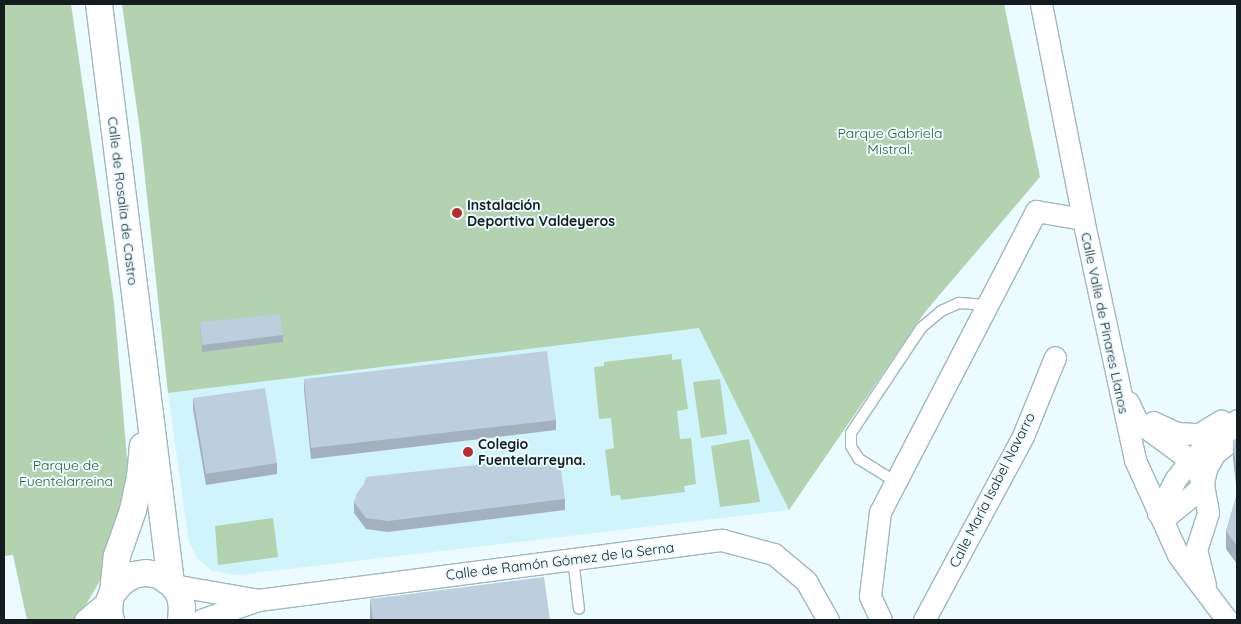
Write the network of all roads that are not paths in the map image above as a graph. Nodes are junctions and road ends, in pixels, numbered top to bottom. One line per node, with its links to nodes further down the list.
1 (99, 4): 7 (street, Calle de Rosalía de Castro)
2 (1041, 4): 3 (street, Calle Valle de Pinares Llanos)
3 (1083, 219): 4 (street); 6 (street, Calle Valle de Pinares Llanos)
4 (987, 305): 12 (street); 12 (lane)
5 (1055, 357): 26 (street, Calle María Isabel Navarro)
6 (1114, 366): 8 (street); 11 (street); 14 (street, Calle Valle de Pinares Llanos)
7 (148, 398): 16 (street, Calle de Rosalía de Castro); 19 (street, Calle de Rosalía de Castro)
8 (1237, 410)
9 (1237, 420): 11 (street)
10 (1237, 436): 13 (street)
11 (1190, 460): 13 (street); 14 (street)
12 (896, 482): 25 (street)
13 (1203, 484): 14 (street); 17 (street)
14 (1158, 513): 17 (street, Calle Valle de Pinares Llanos)
15 (573, 559): 18 (street, Calle de Ramón Gómez de la Serna); 20 (lane); 24 (street, Calle de Ramón Gómez de la Serna)
16 (172, 584): 18 (street, Calle de Ramón Gómez de la Serna); 19 (street); 22 (street, Calle de Rosalía de Castro)
17 (1208, 595): 27 (street, Calle Valle de Pinares Llanos)
18 (258, 600): 23 (street, Calle de Ramón Gómez de la Serna)
19 (112, 604): 21 (street)
20 (580, 609)
21 (86, 620)
22 (181, 620)
23 (201, 620)
24 (828, 620)
25 (881, 620)
26 (924, 620)
27 (1227, 620)

